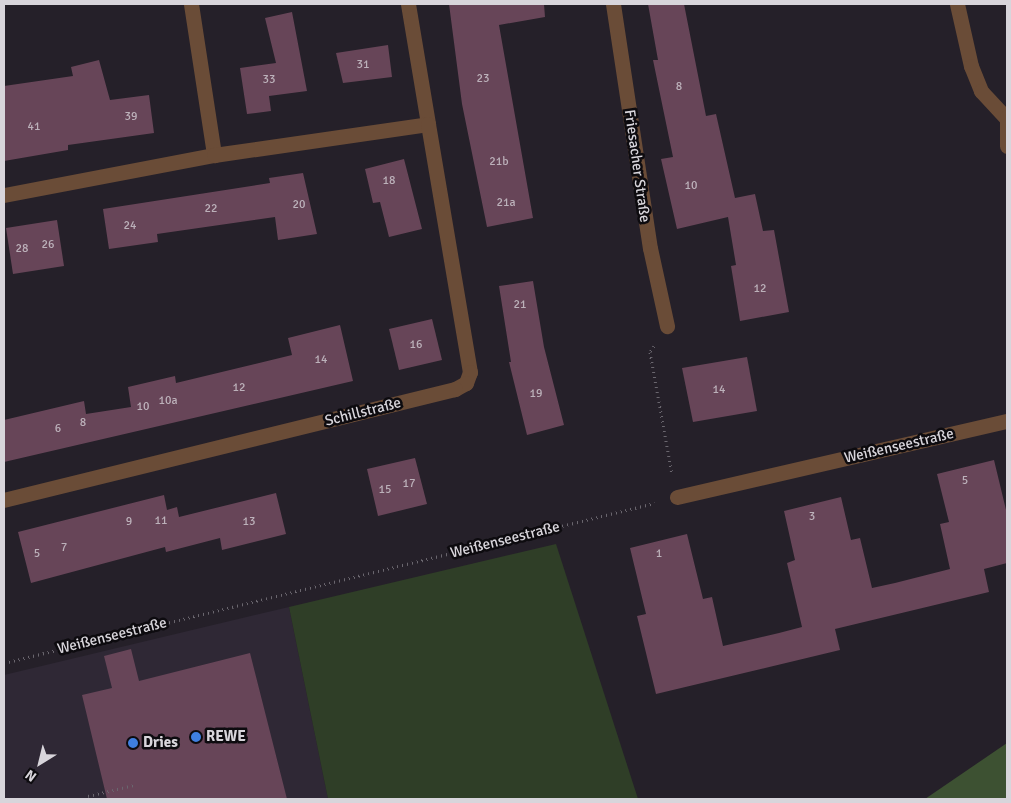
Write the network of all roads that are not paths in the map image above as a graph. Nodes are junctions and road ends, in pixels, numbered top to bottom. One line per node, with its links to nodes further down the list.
1 (191, 4): 8 (street)
2 (408, 4): 6 (street, Schillstraße)
3 (613, 4): 10 (street, Friesacher Straße)
4 (957, 4): 5 (street)
5 (1007, 118): 7 (street)
6 (428, 124): 8 (street); 13 (street, Schillstraße)
7 (1007, 146)
8 (214, 155): 9 (street)
9 (4, 195)
10 (667, 326)
11 (1007, 422): 12 (street, Weißenseestraße)
12 (677, 497)
13 (4, 500)

